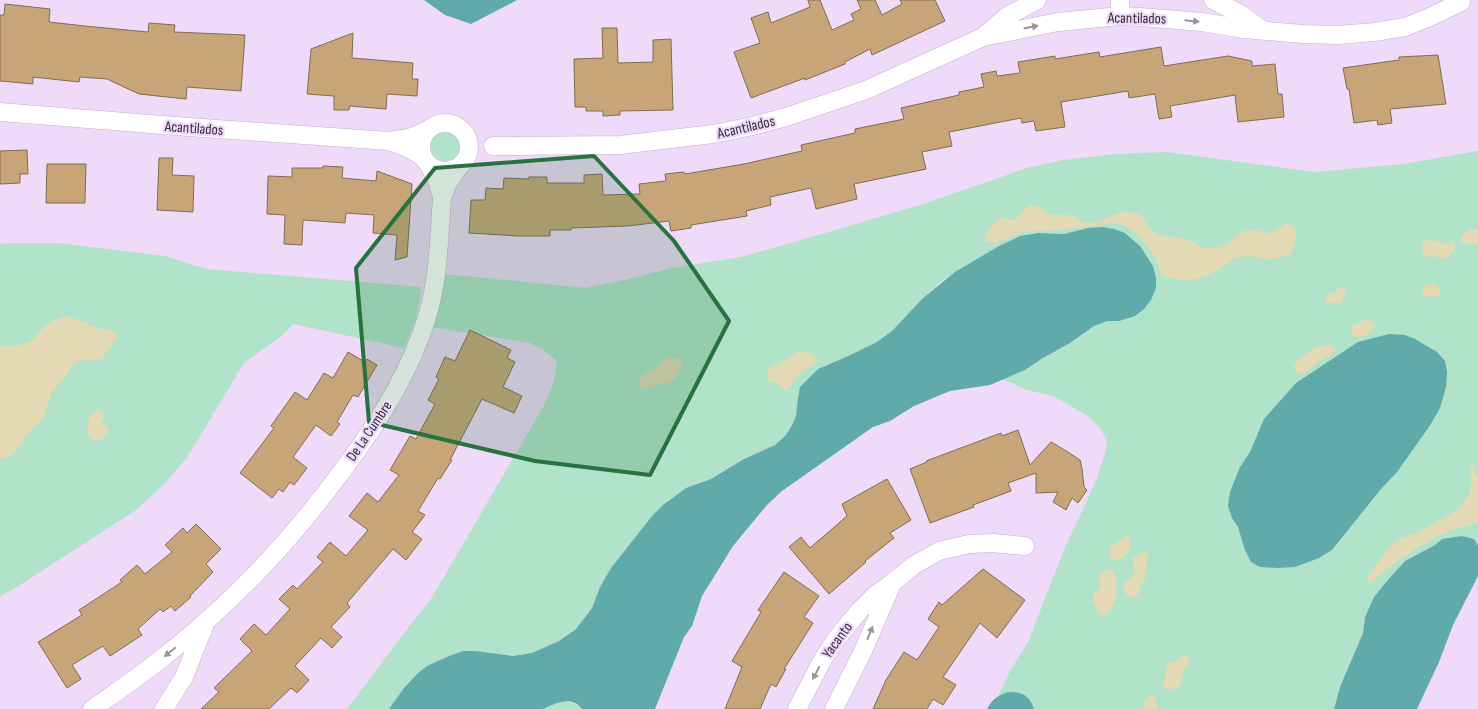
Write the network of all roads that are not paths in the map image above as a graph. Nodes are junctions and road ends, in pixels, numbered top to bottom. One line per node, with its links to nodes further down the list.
1 (1037, 0): 6 (street, Acantilados)
2 (1213, 0): 5 (street, Acantilados)
3 (1461, 2): 5 (street, Acantilados)
4 (1120, 8): 5 (street, Acantilados, one-way to 5); 6 (street, Acantilados, one-way to 4)
5 (1262, 30)
6 (983, 37): 11 (street, Acantilados)
7 (0, 112): 10 (street, Acantilados)
8 (428, 130): 9 (street); 10 (street); 12 (street)
9 (464, 133): 11 (street); 13 (street)
10 (389, 141): 12 (street)
11 (493, 146): 13 (street)
12 (426, 161): 13 (street); 14 (street)
13 (463, 162): 14 (street)
14 (442, 197): 17 (street, De La Cumbre)
15 (1025, 546): 16 (street, Yacanto)
16 (892, 583): 18 (street, Yacanto, one-way to 18); 21 (street, Yacanto, one-way to 16)
17 (207, 620): 19 (street, De La Cumbre, one-way to 19); 20 (street, De La Cumbre)
18 (802, 707)
19 (92, 709)
20 (164, 709)
21 (834, 709)

